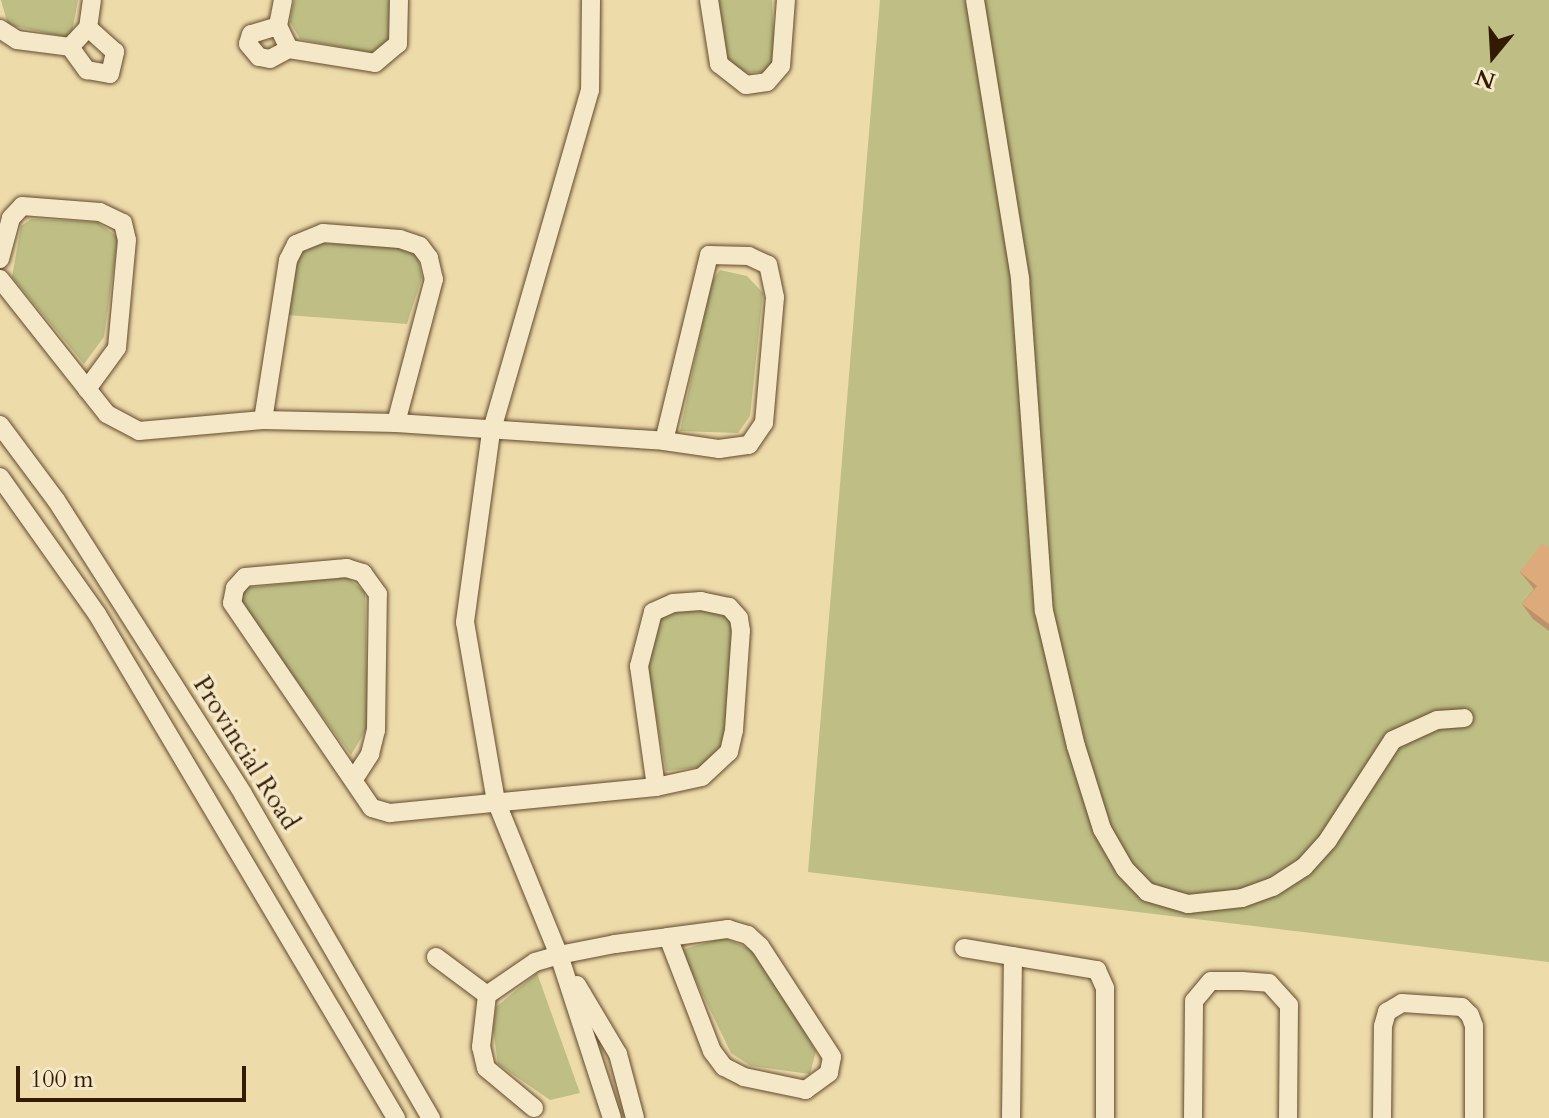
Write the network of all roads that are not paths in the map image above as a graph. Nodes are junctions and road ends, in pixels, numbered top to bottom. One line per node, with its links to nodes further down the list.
1 (92, 0): 9 (street)
2 (283, 0): 8 (street)
3 (399, 0): 12 (street)
4 (591, 0): 19 (street)
5 (709, 0): 6 (street)
6 (786, 0)
7 (975, 0): 22 (street)
8 (278, 26): 12 (street); 12 (street)
9 (88, 28): 11 (street); 11 (street)
10 (0, 29): 11 (street)
11 (70, 47)
12 (289, 49)
13 (0, 259): 15 (street)
14 (0, 279): 15 (street)
15 (87, 389): 16 (street)
16 (263, 420): 17 (street); 17 (street)
17 (396, 423): 19 (street)
18 (0, 425): 23 (street, Provincial Road)
19 (491, 432): 20 (street); 27 (street)
20 (664, 441): 20 (street)
21 (0, 477): 25 (street)
22 (1464, 718)
23 (226, 768): 25 (street); 36 (street, Provincial Road)
24 (354, 779): 24 (street); 27 (street)
25 (198, 784): 35 (street)
26 (656, 787): 26 (street); 27 (street)
27 (496, 801): 30 (street)
28 (668, 937): 28 (street); 30 (street)
29 (964, 948): 31 (street)
30 (559, 955): 33 (street); 37 (street); 38 (street)
31 (1013, 956): 39 (street); 40 (street)
32 (436, 957): 33 (street)
33 (487, 995): 34 (street)
34 (534, 1108)
35 (396, 1118)
36 (431, 1118)
37 (612, 1118)
38 (635, 1118)
39 (1011, 1118)
40 (1105, 1118)
41 (1193, 1118): 42 (street)
42 (1288, 1118)
43 (1382, 1118): 44 (street)
44 (1474, 1118)

